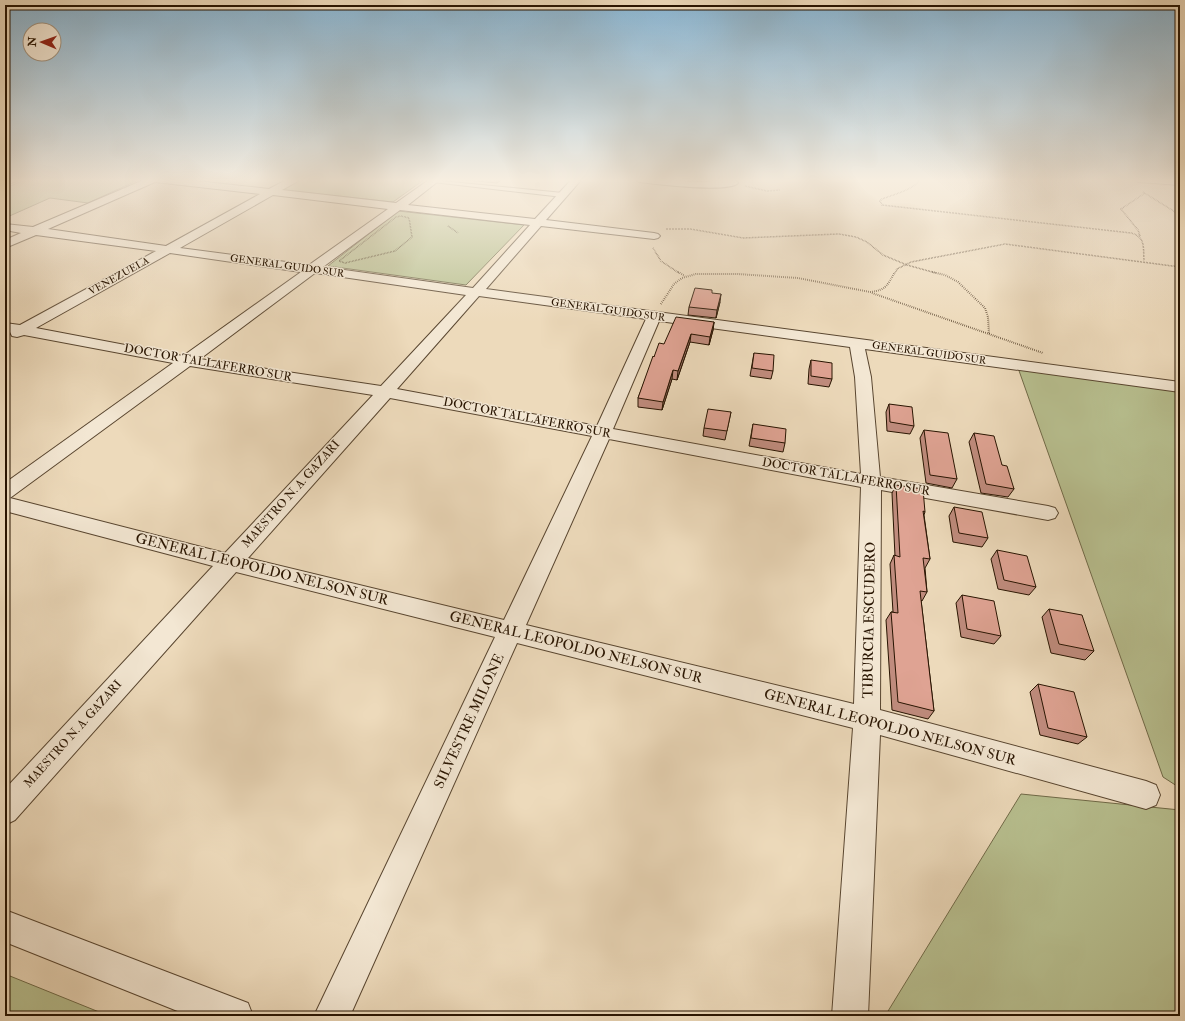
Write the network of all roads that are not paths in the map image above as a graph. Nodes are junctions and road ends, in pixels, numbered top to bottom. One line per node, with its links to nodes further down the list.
1 (5, 227): 7 (street, GENERAL GUIDO SUR)
2 (46, 227): 7 (street)
3 (208, 227): 10 (street, VENEZUELA)
4 (376, 227): 11 (street)
5 (534, 227): 12 (street, MAESTRO N. A. GAZARI)
6 (577, 227): 8 (street)
7 (36, 231): 9 (street); 10 (street, GENERAL GUIDO SUR)
8 (654, 236)
9 (5, 244)
10 (169, 248): 11 (street, GENERAL GUIDO SUR); 15 (street, VENEZUELA)
11 (311, 269): 12 (street, GENERAL GUIDO SUR); 18 (street)
12 (476, 292): 13 (street, GENERAL GUIDO SUR); 20 (street, MAESTRO N. A. GAZARI)
13 (654, 316): 17 (street, GENERAL GUIDO SUR); 21 (street, SILVESTRE MILONE)
14 (5, 327): 15 (street, DOCTOR TALLAFERRO SUR)
15 (22, 330): 16 (street, VENEZUELA); 18 (street, DOCTOR TALLAFERRO SUR)
16 (5, 339)
17 (857, 344): 19 (street, GENERAL GUIDO SUR); 22 (street, TIBURCIA ESCUDERO)
18 (186, 361): 20 (street, DOCTOR TALLAFERRO SUR); 23 (street)
19 (1180, 387)
20 (385, 392): 21 (street, DOCTOR TALLAFERRO SUR); 26 (street, MAESTRO N. A. GAZARI)
21 (603, 432): 22 (street, DOCTOR TALLAFERRO SUR); 27 (street, SILVESTRE MILONE)
22 (871, 482): 25 (street, DOCTOR TALLAFERRO SUR); 28 (street, TIBURCIA ESCUDERO)
23 (5, 493)
24 (5, 504): 26 (street, GENERAL LEOPOLDO NELSON SUR)
25 (1048, 513)
26 (230, 562): 27 (street, GENERAL LEOPOLDO NELSON SUR); 30 (street, MAESTRO N. A. GAZARI)
27 (510, 631): 28 (street, GENERAL LEOPOLDO NELSON SUR); 33 (street, SILVESTRE MILONE)
28 (867, 719): 29 (street, GENERAL LEOPOLDO NELSON SUR); 34 (street, TIBURCIA ESCUDERO)
29 (1146, 795)
30 (5, 810)
31 (5, 926): 32 (street)
32 (235, 1016)
33 (332, 1016)
34 (850, 1016)

